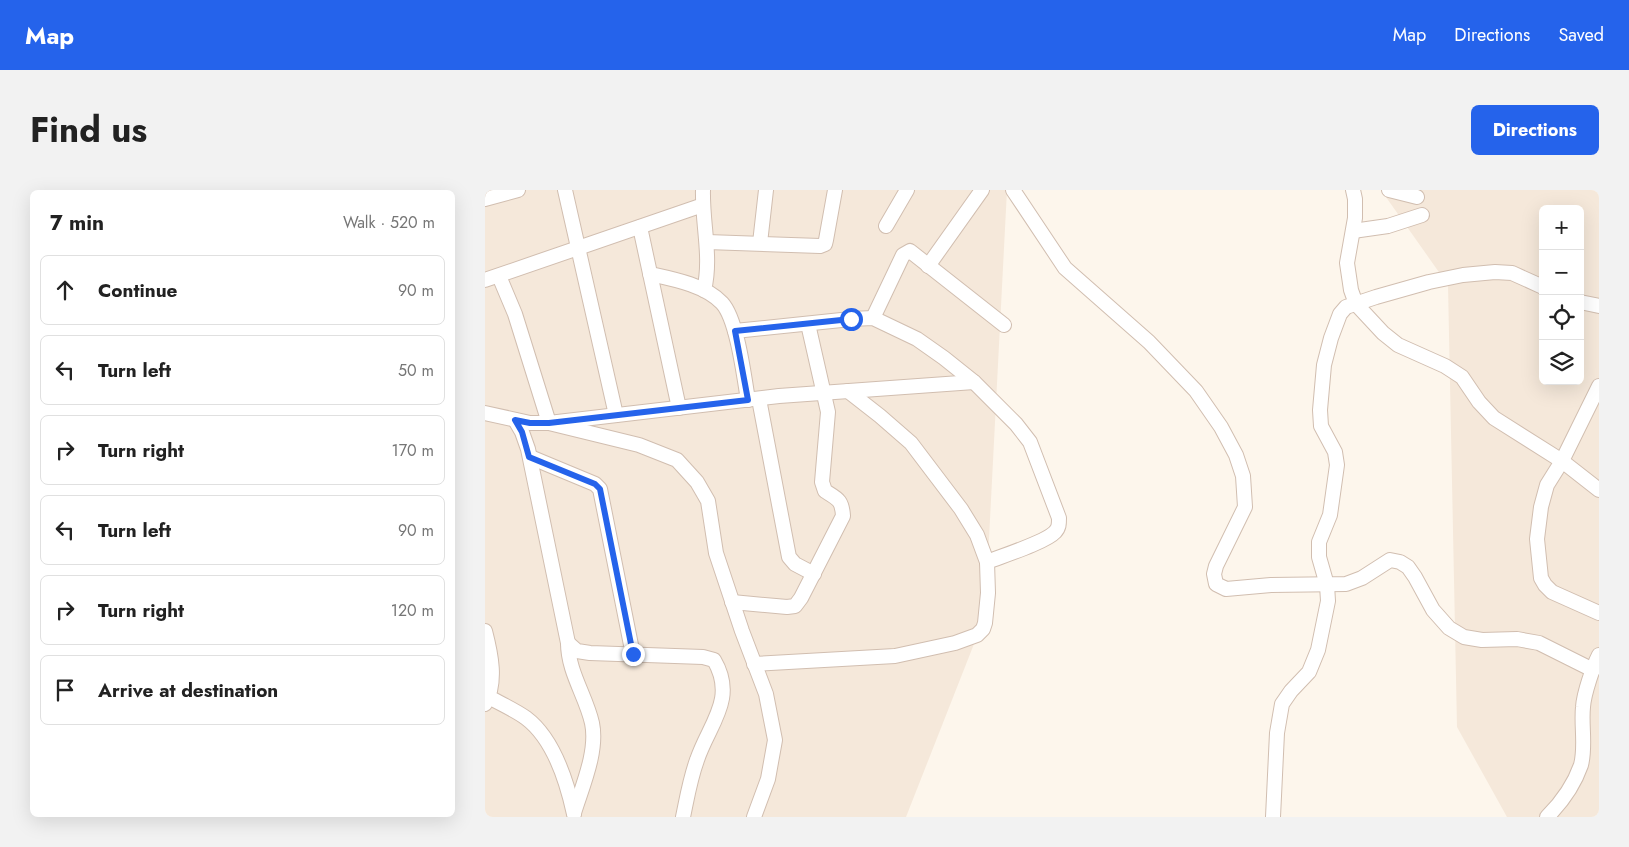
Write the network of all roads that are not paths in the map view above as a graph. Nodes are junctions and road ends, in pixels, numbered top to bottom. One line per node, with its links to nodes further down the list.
1 (518, 190): 12 (street)
2 (565, 190): 20 (street)
3 (703, 190): 13 (street)
4 (767, 190): 19 (street)
5 (835, 190): 19 (street)
6 (907, 190): 15 (street)
7 (982, 190): 21 (street)
8 (1353, 190): 17 (street)
9 (1389, 190): 11 (street)
10 (1016, 193): 49 (street)
11 (1417, 197)
12 (485, 199)
13 (703, 205): 16 (street); 18 (street)
14 (1422, 216): 17 (street)
15 (886, 226)
16 (640, 227): 20 (street); 22 (street)
17 (1353, 231): 28 (street)
18 (707, 242): 19 (street); 26 (street)
19 (760, 243)
20 (578, 248): 23 (street); 41 (street)
21 (928, 266): 30 (street); 32 (street)
22 (650, 274): 26 (street); 39 (street)
23 (499, 276): 24 (street); 43 (street)
24 (485, 280)
25 (1539, 285): 28 (street)
26 (705, 290): 33 (street)
27 (1584, 303): 29 (street)
28 (1356, 304): 45 (street); 49 (street)
29 (1599, 306)
30 (873, 318): 31 (street); 34 (street)
31 (807, 324): 33 (street); 37 (street)
32 (1004, 325)
33 (735, 331): 38 (street)
34 (974, 382): 36 (street); 47 (street)
35 (1599, 386): 45 (street)
36 (847, 391): 37 (street); 47 (street)
37 (824, 392): 38 (street); 48 (street)
38 (753, 399): 39 (street); 48 (street)
39 (679, 408): 41 (street)
40 (485, 413): 42 (street)
41 (616, 415): 43 (street)
42 (515, 420): 43 (street); 44 (street)
43 (549, 423): 50 (street)
44 (529, 457): 53 (street); 54 (street)
45 (1563, 461): 46 (street); 51 (street)
46 (1599, 490)
47 (987, 562): 56 (street)
48 (814, 574): 50 (street)
49 (1327, 585): 57 (street); 63 (street)
50 (733, 602): 56 (street)
51 (1599, 613)
52 (486, 638): 58 (street)
53 (568, 643): 54 (street); 60 (street)
54 (633, 654): 61 (street)
55 (1599, 655): 57 (street)
56 (754, 664): 62 (street)
57 (1593, 670): 59 (street)
58 (487, 701): 60 (street)
59 (1553, 814)
60 (574, 815)
61 (683, 817)
62 (754, 817)
63 (1273, 817)

